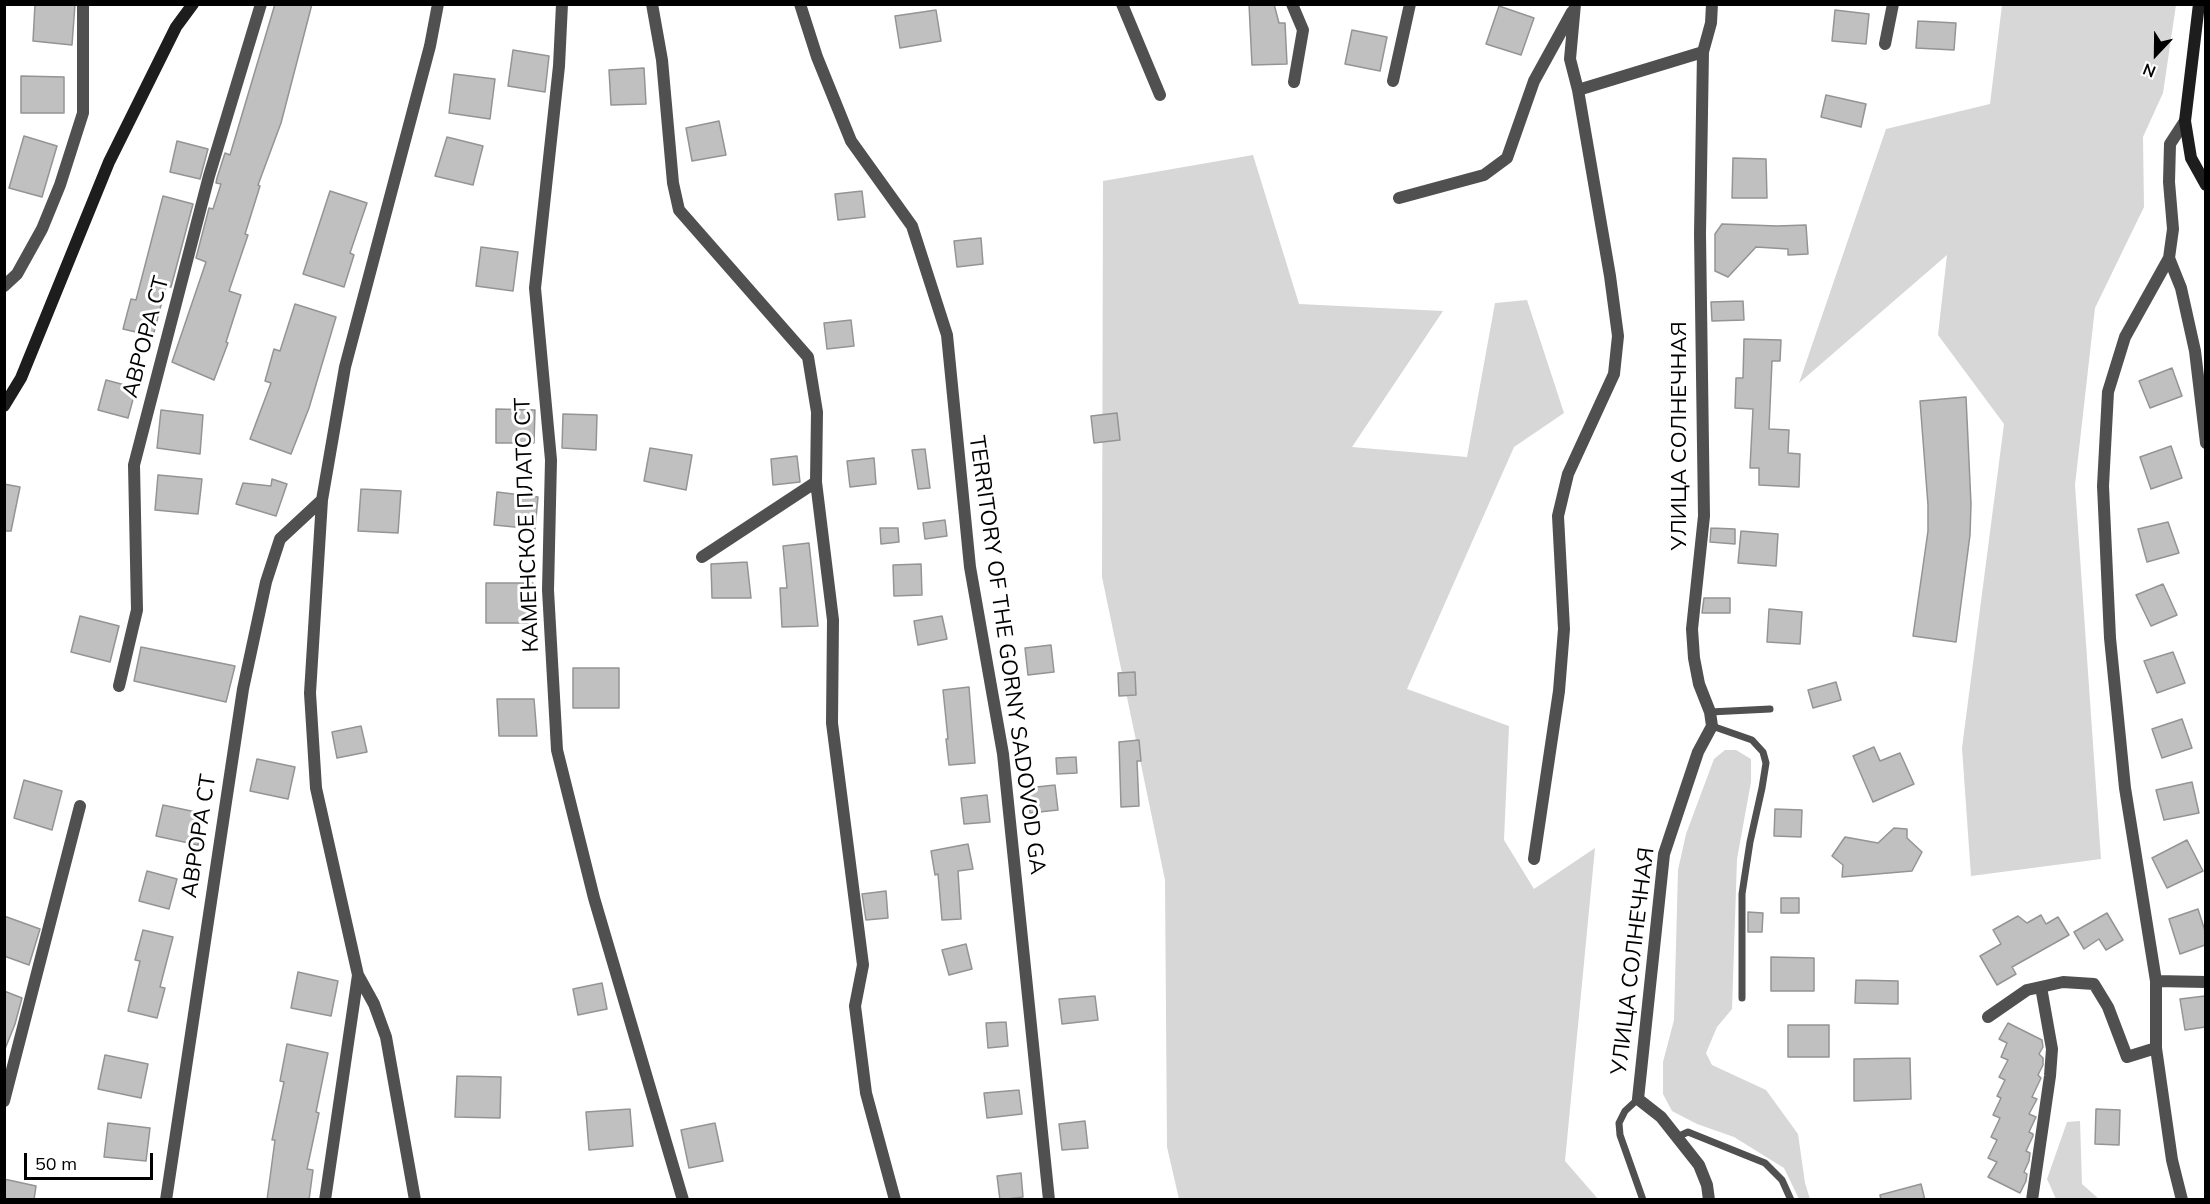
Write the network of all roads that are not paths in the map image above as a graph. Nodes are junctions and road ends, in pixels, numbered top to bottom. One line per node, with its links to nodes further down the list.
1 (83, 4): 25 (street)
2 (193, 4): 26 (street)
3 (261, 4): 31 (street, АВРОРА СТ)
4 (438, 4): 29 (street)
5 (562, 4): 50 (street, КАМЕНСКОЕ ПЛАТО СТ)
6 (652, 4): 28 (street)
7 (800, 4): 52 (street, TERRITORY OF THE GORNY SADOVOD GA)
8 (1122, 4): 20 (street)
9 (1292, 4): 18 (street)
10 (1410, 4): 17 (street)
11 (1712, 4): 16 (street, УЛИЦА СОЛНЕЧНАЯ)
12 (1893, 4): 15 (street)
13 (2199, 4): 21 (street)
14 (1575, 5): 19 (street); 23 (street)
15 (1884, 44)
16 (1703, 51): 19 (street); 33 (street, УЛИЦА СОЛНЕЧНАЯ)
17 (1393, 81)
18 (1294, 82)
19 (1578, 90): 36 (street)
20 (1160, 95)
21 (2186, 121): 22 (street); 24 (street)
22 (2205, 185)
23 (1399, 198)
24 (2169, 258): 27 (street); 38 (street)
25 (4, 286)
26 (4, 406)
27 (2205, 443)
28 (816, 482): 30 (street); 51 (street)
29 (322, 500): 37 (street); 47 (street, АВРОРА СТ)
30 (702, 557)
31 (119, 686)
32 (1770, 709): 33 (lane)
33 (1710, 712): 34 (street, УЛИЦА СОЛНЕЧНАЯ)
34 (1712, 726): 41 (lane); 44 (street, УЛИЦА СОЛНЕЧНАЯ)
35 (80, 806): 45 (street)
36 (1534, 859)
37 (357, 975): 48 (street); 49 (street)
38 (2156, 981): 39 (street); 43 (street)
39 (2205, 982)
40 (2041, 987): 42 (street); 43 (street); 56 (street)
41 (1742, 998)
42 (1989, 1017)
43 (2156, 1048): 57 (street)
44 (1638, 1099): 46 (street, УЛИЦА СОЛНЕЧНАЯ); 53 (lane)
45 (4, 1101)
46 (1677, 1137): 54 (street, УЛИЦА СОЛНЕЧНАЯ); 55 (lane)
47 (166, 1200)
48 (325, 1200)
49 (415, 1200)
50 (683, 1200)
51 (895, 1200)
52 (1049, 1200)
53 (1642, 1200)
54 (1709, 1200)
55 (1791, 1200)
56 (2032, 1200)
57 (2182, 1200)

